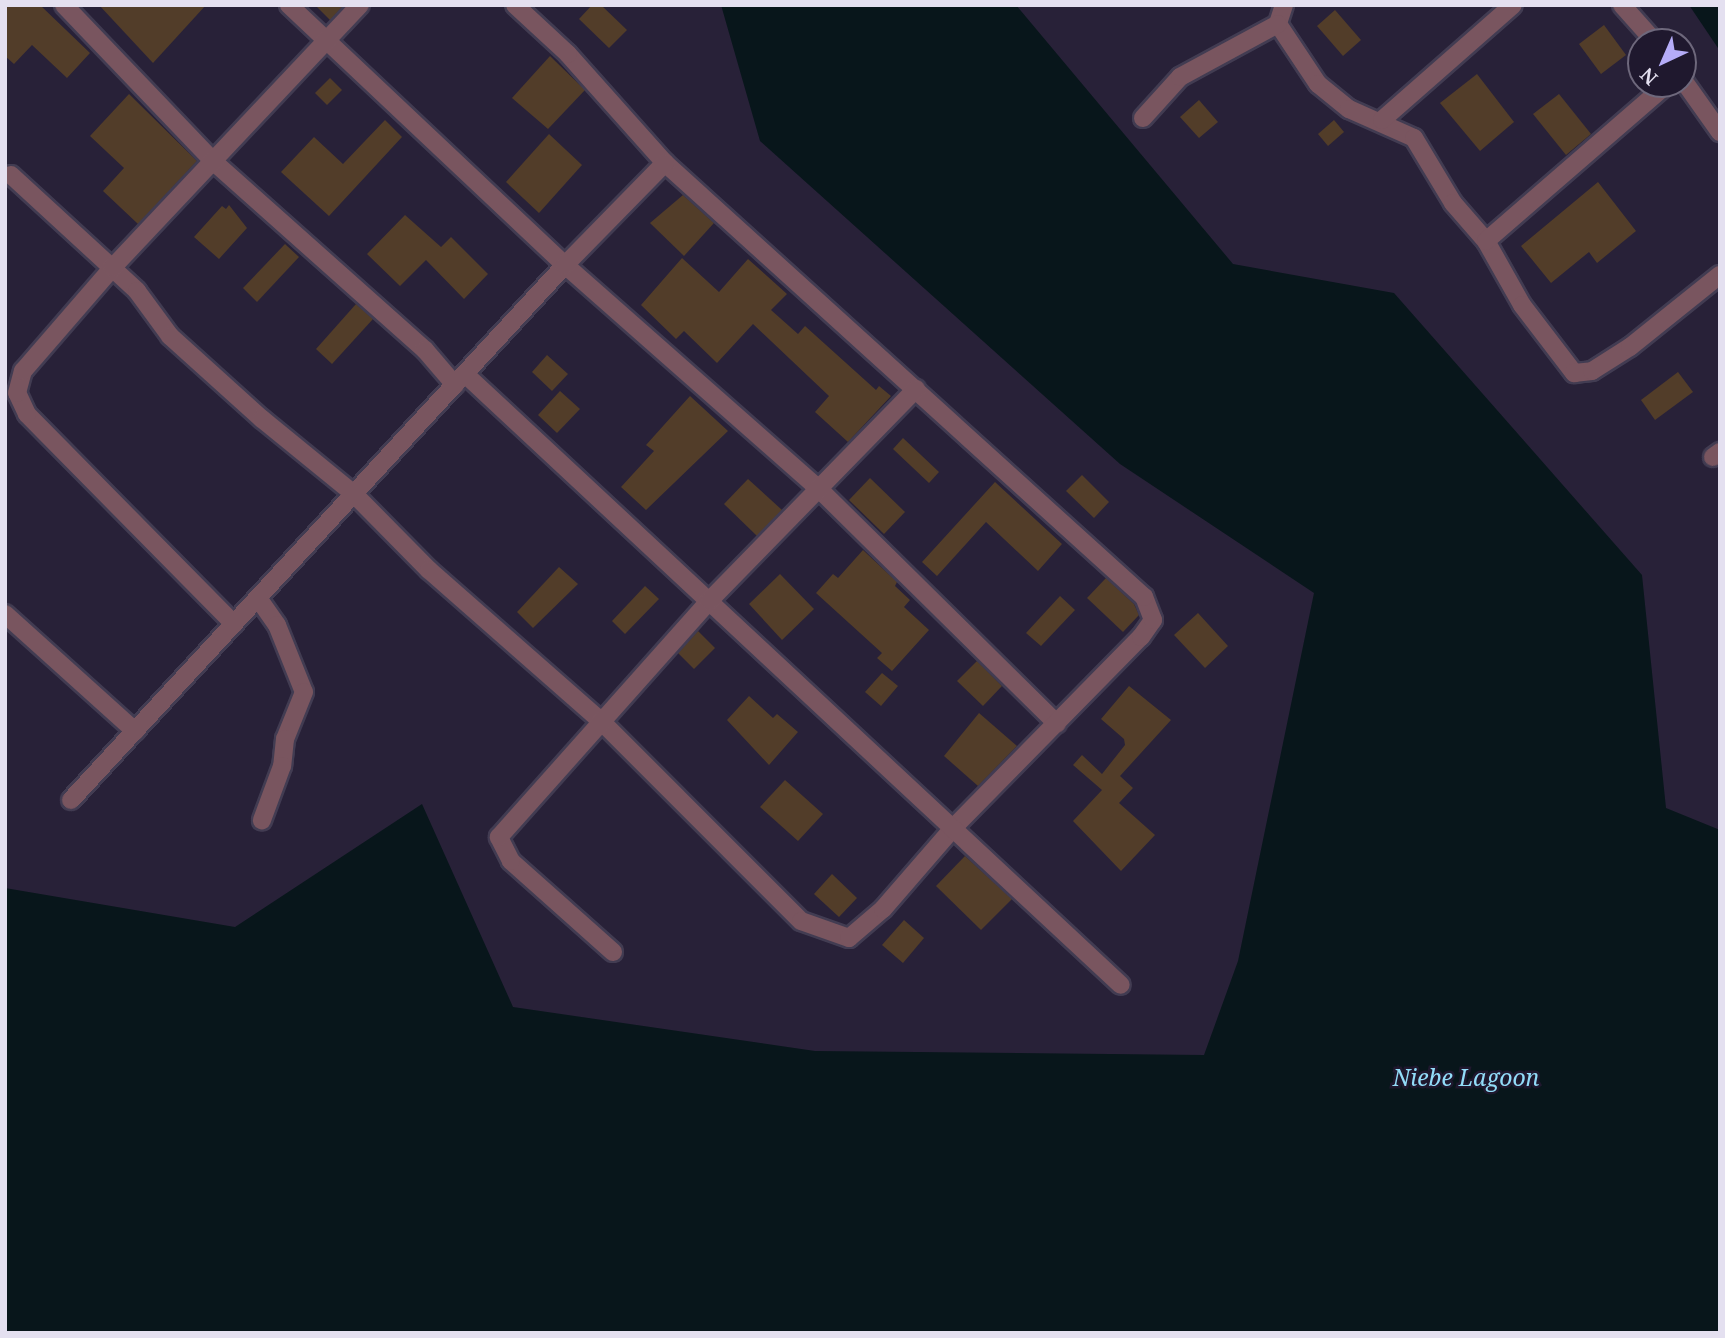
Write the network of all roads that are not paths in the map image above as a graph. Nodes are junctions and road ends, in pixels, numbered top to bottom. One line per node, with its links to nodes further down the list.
1 (64, 5): 16 (street)
2 (289, 5): 10 (street)
3 (360, 5): 10 (street)
4 (514, 5): 17 (street)
5 (1284, 5): 8 (street)
6 (1513, 5): 14 (street)
7 (1622, 5): 9 (street)
8 (1278, 24): 13 (street); 14 (street)
9 (1643, 28)
10 (328, 40): 16 (street); 20 (street)
11 (1651, 98): 19 (street)
12 (1696, 98): 15 (street)
13 (1143, 118)
14 (1382, 120): 19 (street)
15 (1720, 132)
16 (214, 162): 21 (street); 23 (street)
17 (665, 163): 20 (street); 24 (street)
18 (11, 175): 21 (street)
19 (1486, 241): 22 (street)
20 (565, 265): 23 (street); 25 (street)
21 (113, 267): 26 (street); 30 (street)
22 (1720, 275)
23 (460, 379): 26 (street); 28 (street)
24 (916, 389): 25 (street); 32 (street)
25 (819, 489): 28 (street); 32 (street)
26 (354, 494): 27 (street); 31 (street)
27 (258, 598): 30 (street); 35 (street)
28 (710, 600): 31 (street); 36 (street)
29 (5, 614): 33 (street)
30 (234, 624): 33 (street)
31 (602, 722): 36 (street); 37 (street)
32 (1057, 724): 36 (street)
33 (135, 731): 34 (street)
34 (71, 800)
35 (262, 820)
36 (954, 827): 38 (street)
37 (613, 952)
38 (1121, 985)

